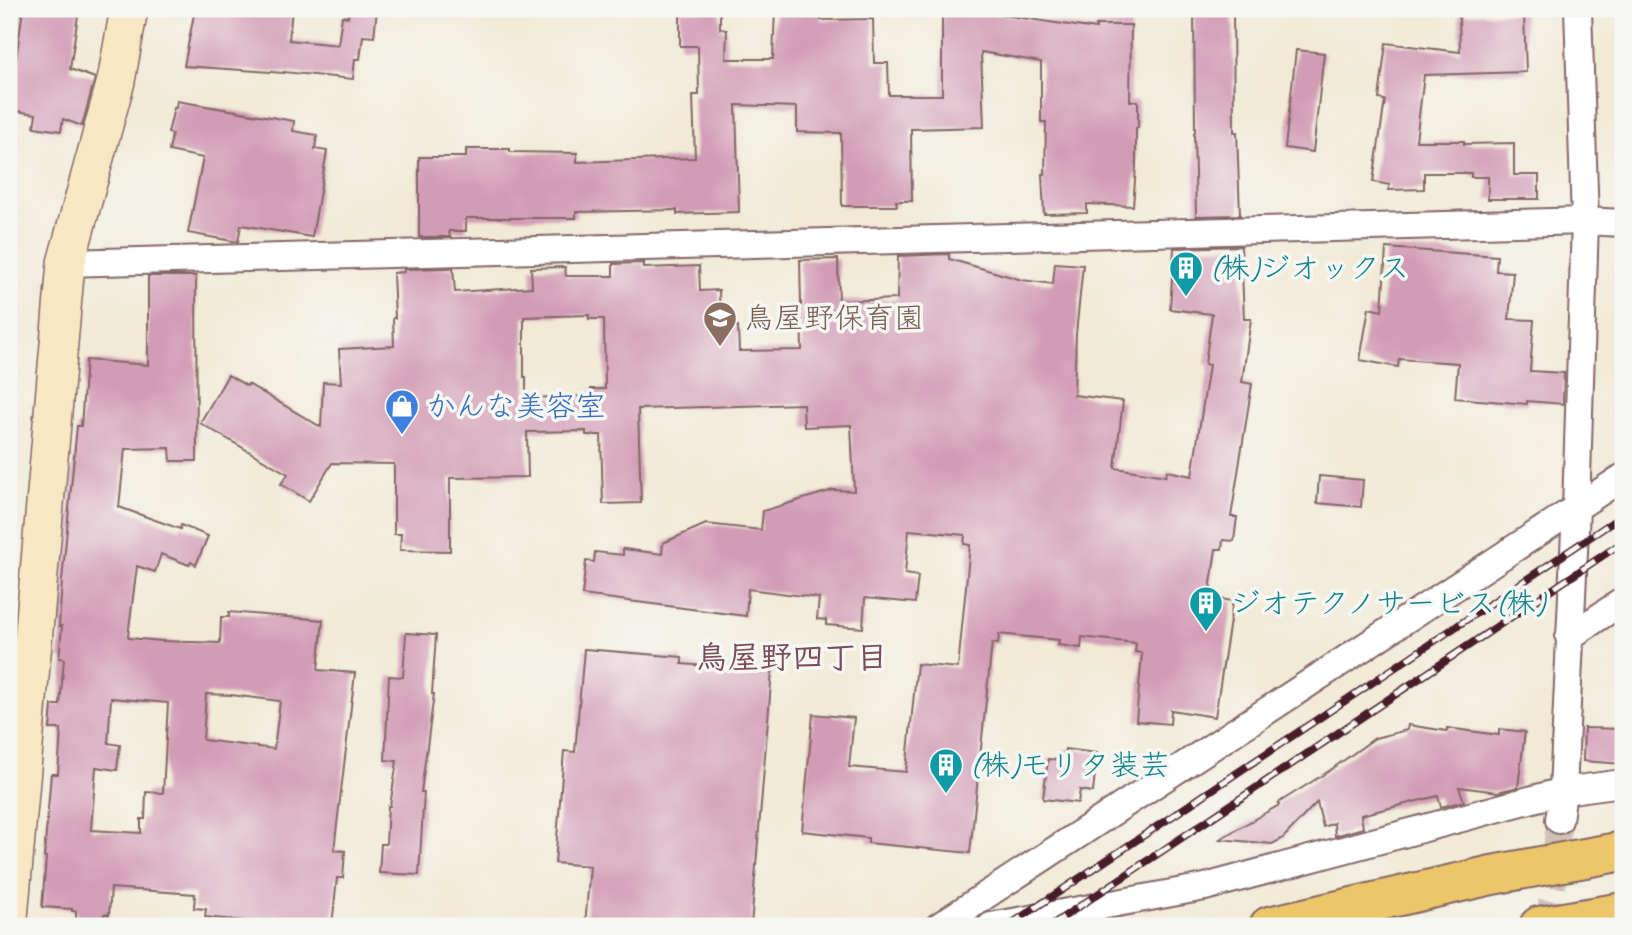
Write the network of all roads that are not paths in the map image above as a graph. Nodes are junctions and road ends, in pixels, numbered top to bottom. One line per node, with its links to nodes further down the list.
1 (129, 9): 5 (street)
2 (1578, 9): 3 (street)
3 (1585, 222): 4 (street); 5 (street); 7 (street)
4 (1623, 223)
5 (66, 262): 15 (street)
6 (1623, 477): 7 (street)
7 (1576, 509): 9 (street); 16 (street)
8 (1623, 601): 9 (street)
9 (1570, 637): 11 (street)
10 (1623, 783): 11 (street)
11 (1563, 791): 12 (street); 17 (street)
12 (1559, 820)
13 (1623, 851): 18 (highway)
14 (1623, 912): 19 (highway)
15 (9, 918)
16 (939, 926)
17 (991, 926)
18 (1269, 926)
19 (1539, 926)

